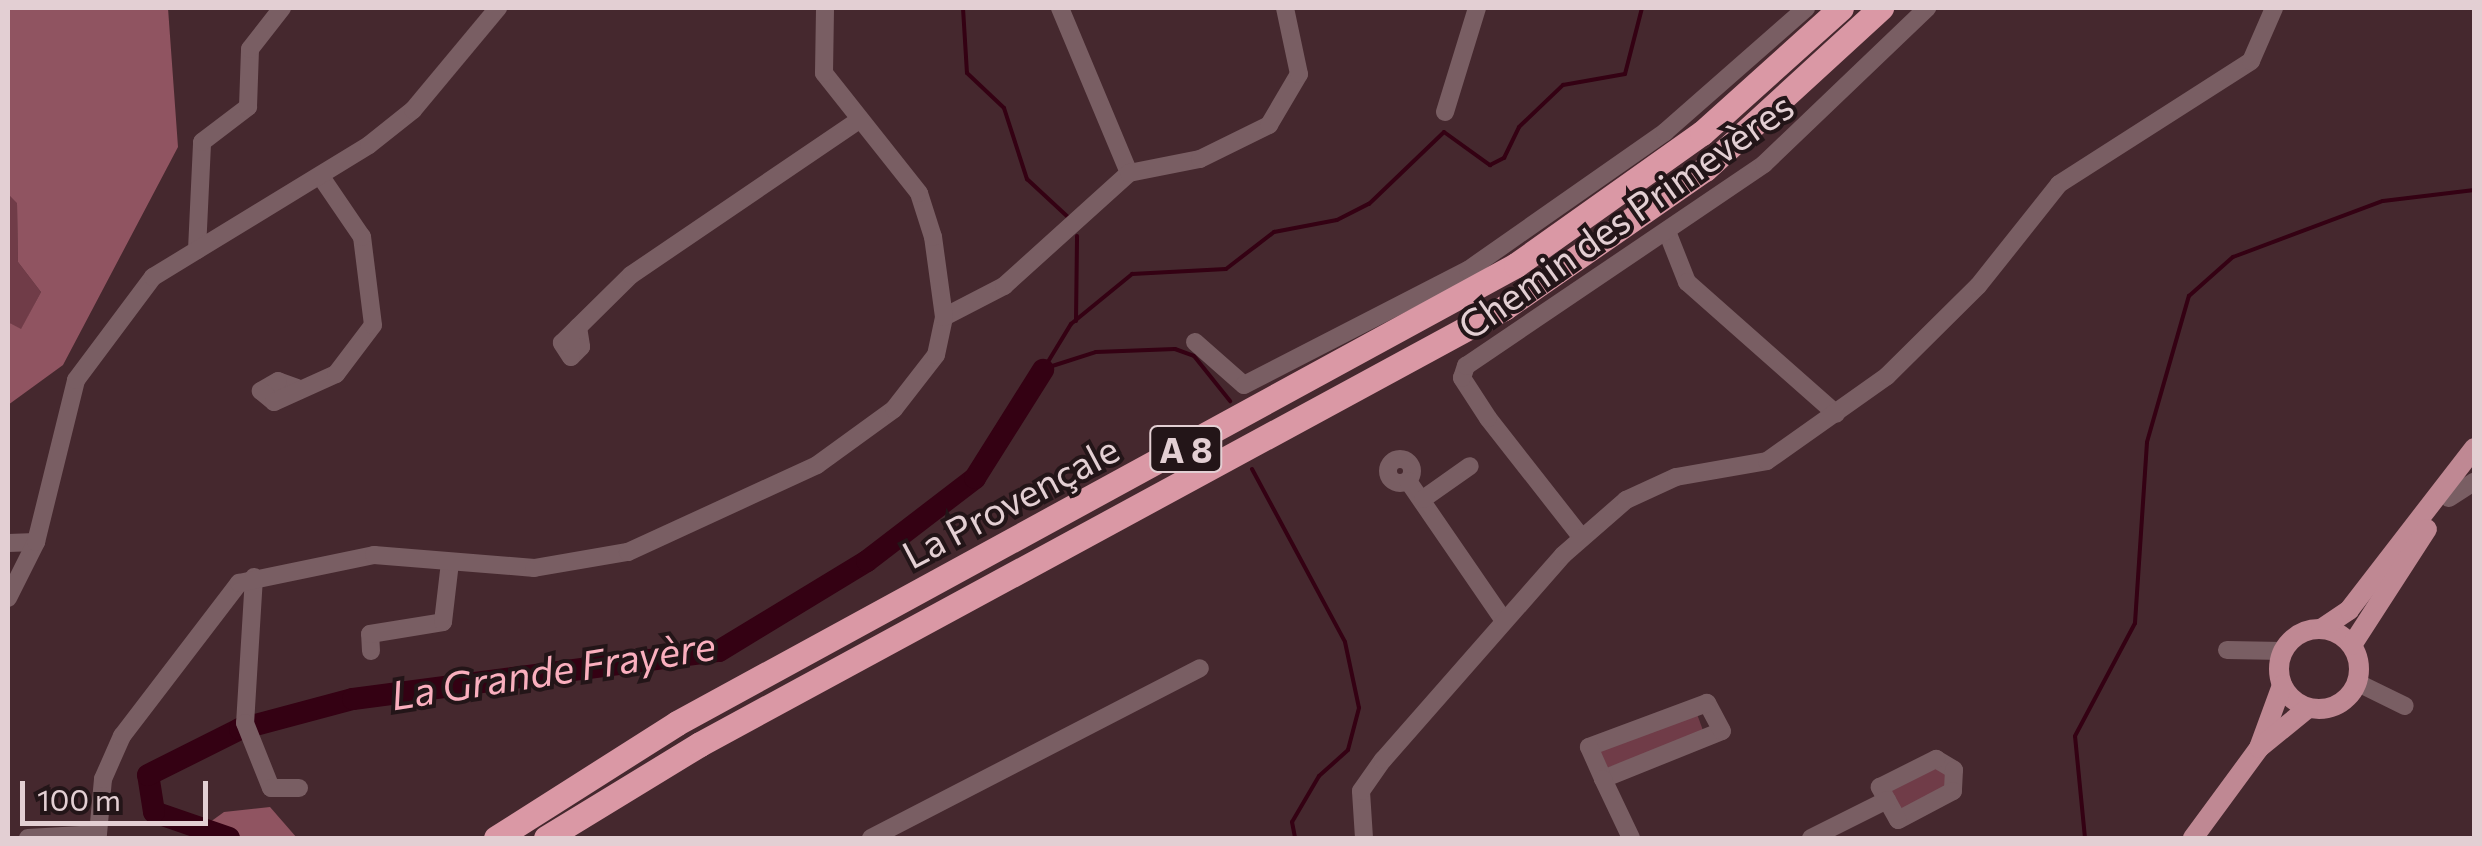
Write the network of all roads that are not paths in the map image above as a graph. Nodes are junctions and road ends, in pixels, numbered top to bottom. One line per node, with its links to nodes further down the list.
1 (498, 8): 15 (street)
2 (825, 8): 13 (street)
3 (1060, 8): 14 (street)
4 (1285, 8): 14 (street)
5 (1477, 8): 12 (street)
6 (1806, 8): 20 (street)
7 (1841, 8): 52 (highway, La Provençale / A 8)
8 (1881, 8): 53 (highway, La Provençale / A 8)
9 (1927, 8): 16 (street, Chemin des Primevères)
10 (2274, 8): 22 (street)
11 (270, 11): 17 (street)
12 (1444, 112)
13 (859, 120): 18 (street); 19 (street)
14 (1129, 173): 18 (street)
15 (321, 177): 17 (street); 21 (street)
16 (1668, 234): 22 (street); 29 (street, Chemin des Primevères)
17 (197, 250): 30 (street)
18 (944, 318): 32 (street)
19 (578, 328)
20 (1195, 342)
21 (297, 388)
22 (1836, 414): 29 (street)
23 (2474, 450): 27 (main road); 36 (main road)
24 (1470, 466): 28 (street)
25 (1408, 481): 28 (street)
26 (2474, 482): 27 (street)
27 (2449, 498): 37 (main road)
28 (1423, 499): 35 (street)
29 (1582, 538): 35 (street)
30 (36, 542): 31 (street); 34 (street)
31 (8, 543)
32 (450, 562): 33 (street); 39 (street)
33 (254, 577): 48 (street); 50 (street)
34 (8, 598)
35 (1502, 618): 55 (street)
36 (2321, 628): 37 (main road); 40 (main road)
37 (2352, 644): 42 (main road)
38 (2227, 650): 40 (street)
39 (371, 651)
40 (2282, 651): 43 (main road)
41 (1200, 668): 54 (street)
42 (2358, 683): 44 (street); 45 (main road)
43 (2282, 685): 45 (main road); 46 (main road)
44 (2405, 706)
45 (2308, 708): 46 (main road)
46 (2259, 748): 58 (main road)
47 (1604, 779): 47 (street); 56 (street)
48 (298, 788)
49 (1887, 800): 57 (street)
50 (100, 836): 51 (street)
51 (28, 838)
52 (496, 838)
53 (546, 838)
54 (871, 838)
55 (1364, 838)
56 (1632, 838)
57 (1811, 838)
58 (2193, 838)

